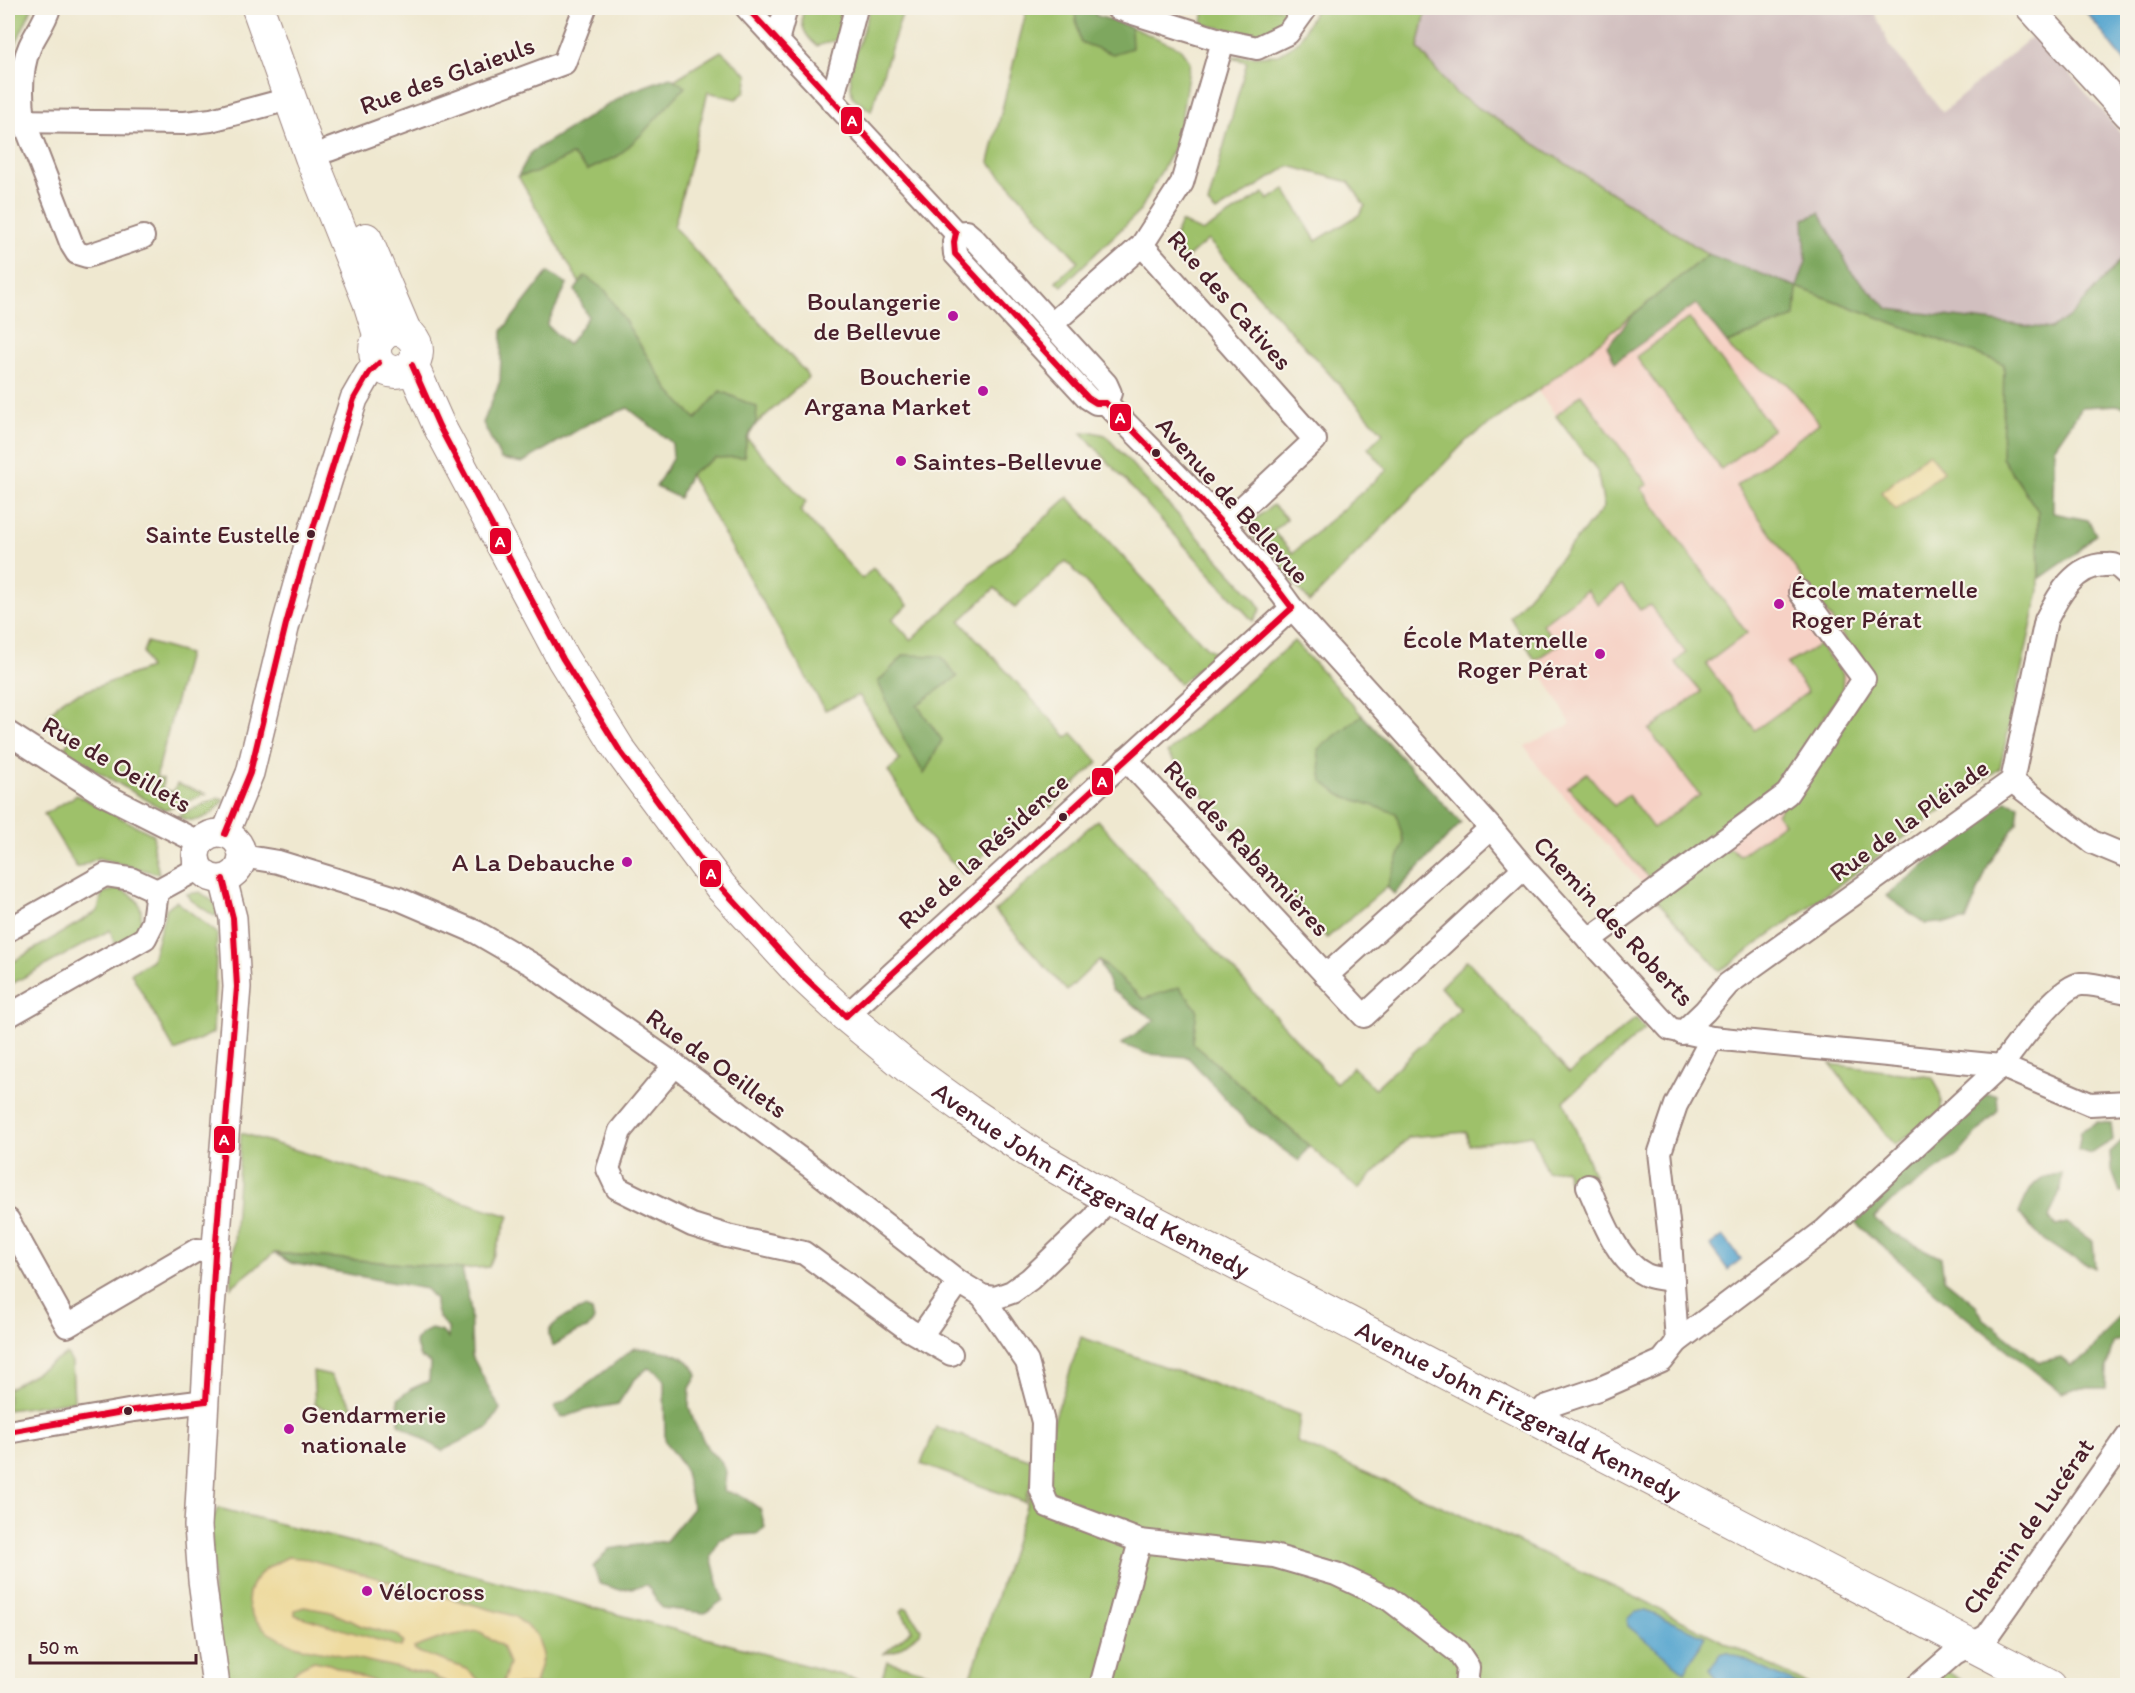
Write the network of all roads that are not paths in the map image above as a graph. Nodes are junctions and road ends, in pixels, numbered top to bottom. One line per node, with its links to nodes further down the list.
1 (49, 8): 16 (street)
2 (258, 8): 13 (main road)
3 (280, 8): 17 (main road)
4 (585, 8): 17 (street, Rue des Glaieuls)
5 (747, 8): 11 (street)
6 (786, 8): 11 (street)
7 (856, 8): 14 (street)
8 (1117, 8): 12 (street)
9 (1306, 8): 12 (street)
10 (2030, 8): 15 (street)
11 (777, 41): 14 (street)
12 (1223, 41): 20 (street, Rue des Catives)
13 (289, 99): 16 (street); 22 (main road)
14 (832, 101): 18 (street)
15 (2127, 115)
16 (16, 121): 19 (street)
17 (328, 150): 22 (main road)
18 (956, 234): 21 (street); 23 (street, Avenue de Bellevue)
19 (143, 237)
20 (1142, 245): 21 (street); 24 (street, Rue des Catives)
21 (1053, 324): 23 (street)
22 (388, 344): 32 (street); 43 (main road, Avenue John Fitzgerald Kennedy)
23 (1106, 403): 24 (street, Avenue de Bellevue)
24 (1224, 525): 27 (street, Avenue de Bellevue)
25 (2127, 575): 30 (street, Rue de la Pléiade)
26 (1800, 592): 39 (street)
27 (1292, 608): 29 (street, Rue de la Résidence); 31 (street, Chemin des Roberts)
28 (8, 733): 35 (street, Rue de Oeillets)
29 (1126, 759): 40 (street, Rue des Rabannières); 43 (street, Rue de la Résidence)
30 (2012, 781): 34 (street); 44 (street, Rue de la Pléiade)
31 (1491, 828): 36 (street, Chemin des Roberts); 40 (street, Rue des Rabannières)
32 (225, 834): 33 (street); 35 (street)
33 (242, 856): 35 (street); 46 (street, Rue de Oeillets)
34 (2127, 857)
35 (208, 863): 37 (street); 52 (street)
36 (1524, 868): 39 (street, Chemin des Roberts); 40 (street, Rue des Rabannières)
37 (157, 891): 38 (street); 42 (street)
38 (8, 930)
39 (1589, 940): 44 (street, Chemin des Roberts)
40 (1326, 976)
41 (2127, 992): 47 (street)
42 (8, 1016)
43 (846, 1016): 50 (main road, Avenue John Fitzgerald Kennedy)
44 (1682, 1033): 45 (street, Chemin des Roberts)
45 (1712, 1038): 47 (street, Chemin des Roberts); 53 (street)
46 (675, 1065): 54 (street, Rue de Oeillets); 56 (street)
47 (2001, 1066): 48 (street, Chemin des Roberts); 57 (street)
48 (2127, 1102)
49 (1588, 1186): 53 (street)
50 (1107, 1197): 55 (street); 60 (main road, Avenue John Fitzgerald Kennedy)
51 (8, 1220): 52 (street)
52 (215, 1254): 59 (street)
53 (1673, 1280): 57 (street)
54 (959, 1282): 55 (street, Rue de Oeillets); 56 (street)
55 (982, 1296): 63 (street)
56 (921, 1336): 58 (street)
57 (1677, 1342): 60 (street)
58 (951, 1354)
59 (206, 1401): 61 (street); 65 (street)
60 (1537, 1420): 64 (main road, Avenue John Fitzgerald Kennedy)
61 (8, 1432)
62 (2127, 1436): 64 (street, Chemin de Lucérat)
63 (1140, 1541): 66 (street); 67 (street)
64 (1971, 1645): 68 (street, Chemin de Lucérat); 69 (main road, Avenue John Fitzgerald Kennedy)
65 (216, 1686)
66 (1101, 1686)
67 (1466, 1686)
68 (1917, 1686)
69 (2050, 1686)

